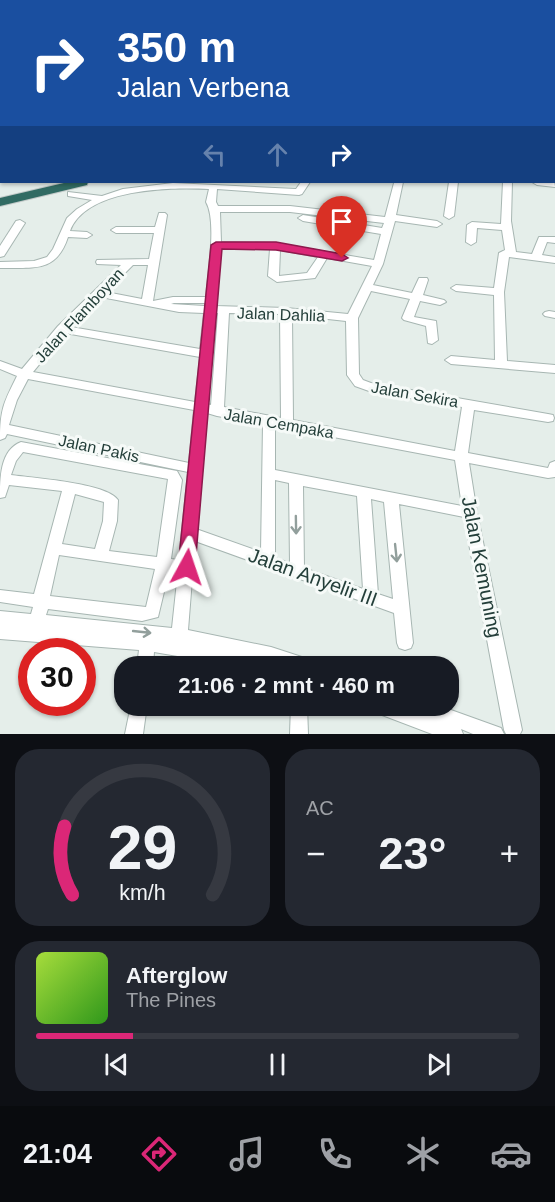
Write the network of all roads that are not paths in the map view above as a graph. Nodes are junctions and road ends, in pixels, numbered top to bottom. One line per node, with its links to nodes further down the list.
1 (47, 183): 9 (highway)
2 (78, 183): 12 (highway)
3 (304, 183): 7 (street)
4 (399, 183): 17 (street, Jalan Sekira)
5 (453, 183): 15 (street)
6 (507, 183): 19 (street)
7 (250, 185): 11 (street)
8 (213, 190): 13 (street)
9 (0, 194)
10 (70, 194): 11 (street)
11 (102, 199): 22 (street)
12 (0, 202)
13 (215, 212): 17 (street); 27 (street)
14 (162, 215): 21 (street)
15 (449, 216)
16 (20, 223): 24 (street)
17 (390, 223): 18 (street); 38 (street, Jalan Sekira)
18 (437, 224)
19 (507, 227): 26 (street); 29 (street)
20 (116, 230): 21 (street)
21 (160, 230): 36 (street)
22 (64, 234): 23 (street); 37 (street)
23 (87, 235)
24 (5, 240): 30 (street)
25 (555, 240): 32 (street)
26 (471, 242)
27 (216, 245): 28 (street); 47 (street)
28 (276, 246): 31 (street); 31 (street)
29 (511, 253): 32 (street); 42 (street)
30 (0, 254)
31 (324, 255): 38 (street)
32 (536, 257): 33 (street)
33 (555, 260)
34 (101, 262): 35 (street)
35 (130, 262): 36 (street); 43 (street, Jalan Flamboyan)
36 (154, 262): 46 (street)
37 (0, 264)
38 (378, 264): 40 (street, Jalan Sekira)
39 (423, 280): 44 (street)
40 (368, 287): 44 (street); 50 (street, Jalan Sekira)
41 (456, 288): 42 (street)
42 (499, 292): 55 (street)
43 (98, 293): 46 (street, Jalan Dahlia); 51 (street, Jalan Flamboyan)
44 (415, 297): 45 (street); 52 (street)
45 (440, 302)
46 (153, 304): 47 (street, Jalan Dahlia)
47 (211, 305): 48 (street, Jalan Dahlia); 53 (street)
48 (224, 311): 49 (street, Jalan Dahlia); 61 (street)
49 (286, 311): 50 (street, Jalan Dahlia); 65 (street)
50 (352, 318): 59 (street, Jalan Sekira)
51 (62, 329): 53 (street); 58 (street, Jalan Flamboyan)
52 (432, 340)
53 (206, 354): 60 (street)
54 (451, 360): 55 (street)
55 (501, 364): 57 (street)
56 (3, 368): 58 (street, Jalan Cempaka)
57 (555, 369)
58 (24, 374): 60 (street, Jalan Cempaka); 64 (street, Jalan Flamboyan)
59 (469, 403): 62 (street, Jalan Sekira); 67 (street, Jalan Kemuning)
60 (201, 409): 61 (street, Jalan Cempaka); 69 (street)
61 (217, 412): 63 (street, Jalan Cempaka)
62 (548, 418)
63 (269, 421): 65 (street, Jalan Cempaka); 70 (street)
64 (2, 424): 66 (street, Jalan Pakis)
65 (286, 424): 67 (street, Jalan Cempaka)
66 (64, 447): 69 (street, Jalan Pakis); 71 (street); 82 (street)
67 (461, 456): 68 (street, Jalan Cempaka); 77 (street, Jalan Kemuning)
68 (555, 466)
69 (196, 469): 78 (street)
70 (268, 474): 72 (street); 81 (street)
71 (2, 479): 73 (street); 74 (street)
72 (296, 479): 75 (street); 84 (street, one-way to 84)
73 (70, 487): 79 (street); 80 (street)
74 (0, 493)
75 (364, 493): 76 (street); 87 (street)
76 (391, 498): 77 (street); 88 (street, one-way to 88)
77 (470, 513): 101 (street, Jalan Kemuning)
78 (190, 533): 81 (street, Jalan Anyelir III); 83 (street)
79 (54, 549): 80 (street); 86 (street)
80 (100, 555): 82 (street)
81 (268, 561): 84 (street, Jalan Anyelir III)
82 (161, 562): 83 (street); 86 (street)
83 (187, 564): 92 (street)
84 (297, 571): 87 (street, Jalan Anyelir III)
85 (0, 596): 86 (street)
86 (40, 598): 90 (street)
87 (371, 598): 88 (street, Jalan Anyelir III)
88 (402, 609): 93 (street)
89 (0, 618): 90 (street)
90 (33, 620): 92 (street, one-way to 92)
91 (0, 632): 94 (street)
92 (179, 642): 94 (street); 96 (street); 97 (street)
93 (405, 644)
94 (147, 645): 95 (street)
95 (146, 656)
96 (225, 656)
97 (274, 656)
98 (136, 716): 102 (street)
99 (405, 716): 103 (street)
100 (446, 716): 104 (street)
101 (513, 732)
102 (134, 734)
103 (454, 734)
104 (495, 734)

